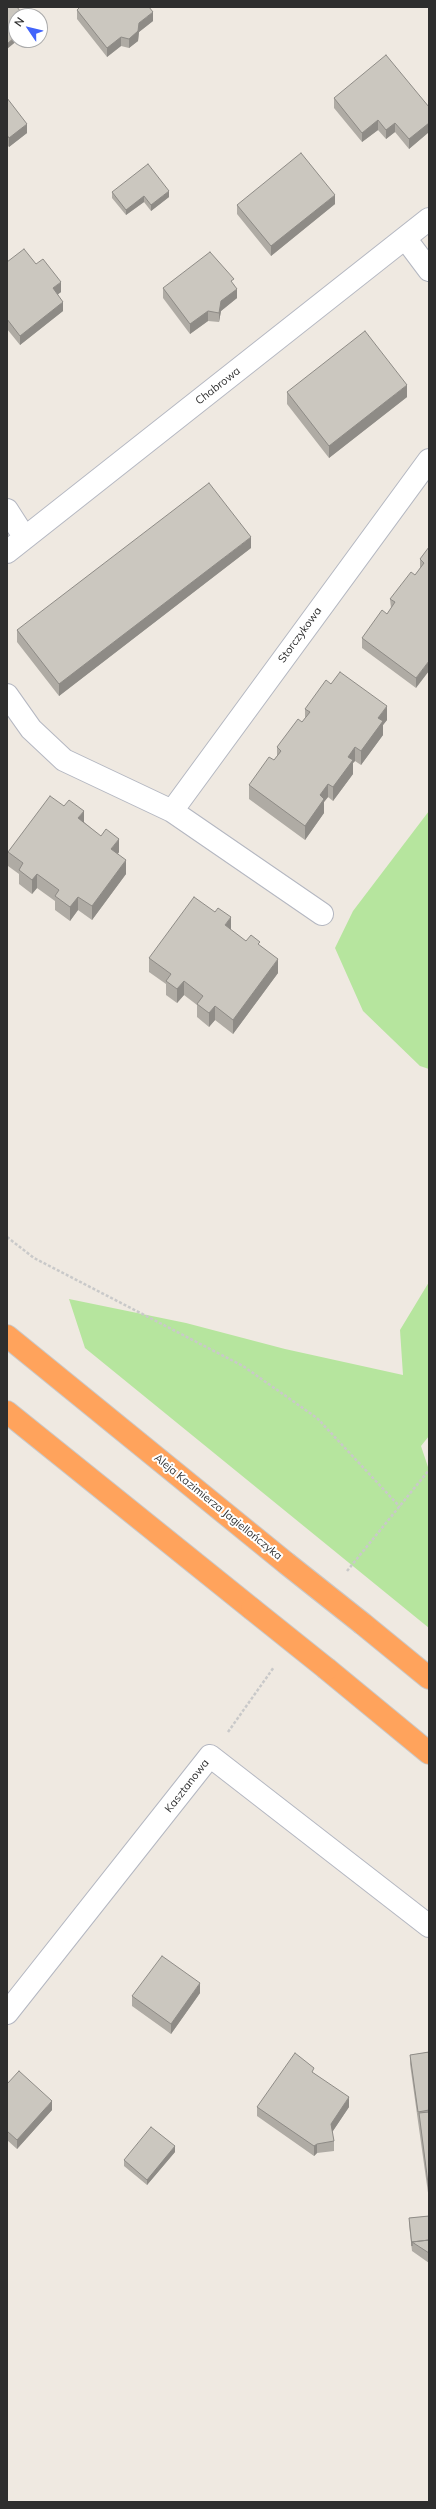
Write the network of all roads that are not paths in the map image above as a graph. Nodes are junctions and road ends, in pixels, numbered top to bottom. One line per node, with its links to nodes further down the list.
1 (429, 219): 2 (street, Chabrowa)
2 (405, 238): 3 (street); 6 (street, Chabrowa)
3 (429, 270)
4 (429, 460): 9 (street, Storczykowa)
5 (7, 510): 6 (street)
6 (25, 538): 7 (street, Chabrowa)
7 (7, 552)
8 (7, 695): 9 (street)
9 (172, 811): 10 (street)
10 (322, 914)
11 (7, 1336): 13 (highway, Aleja Kazimierza Jagiellończyka, bridge)
12 (7, 1412): 14 (highway, bridge)
13 (429, 1678)
14 (429, 1753)
15 (429, 1926): 16 (street, Kasztanowa)
16 (7, 2013)

